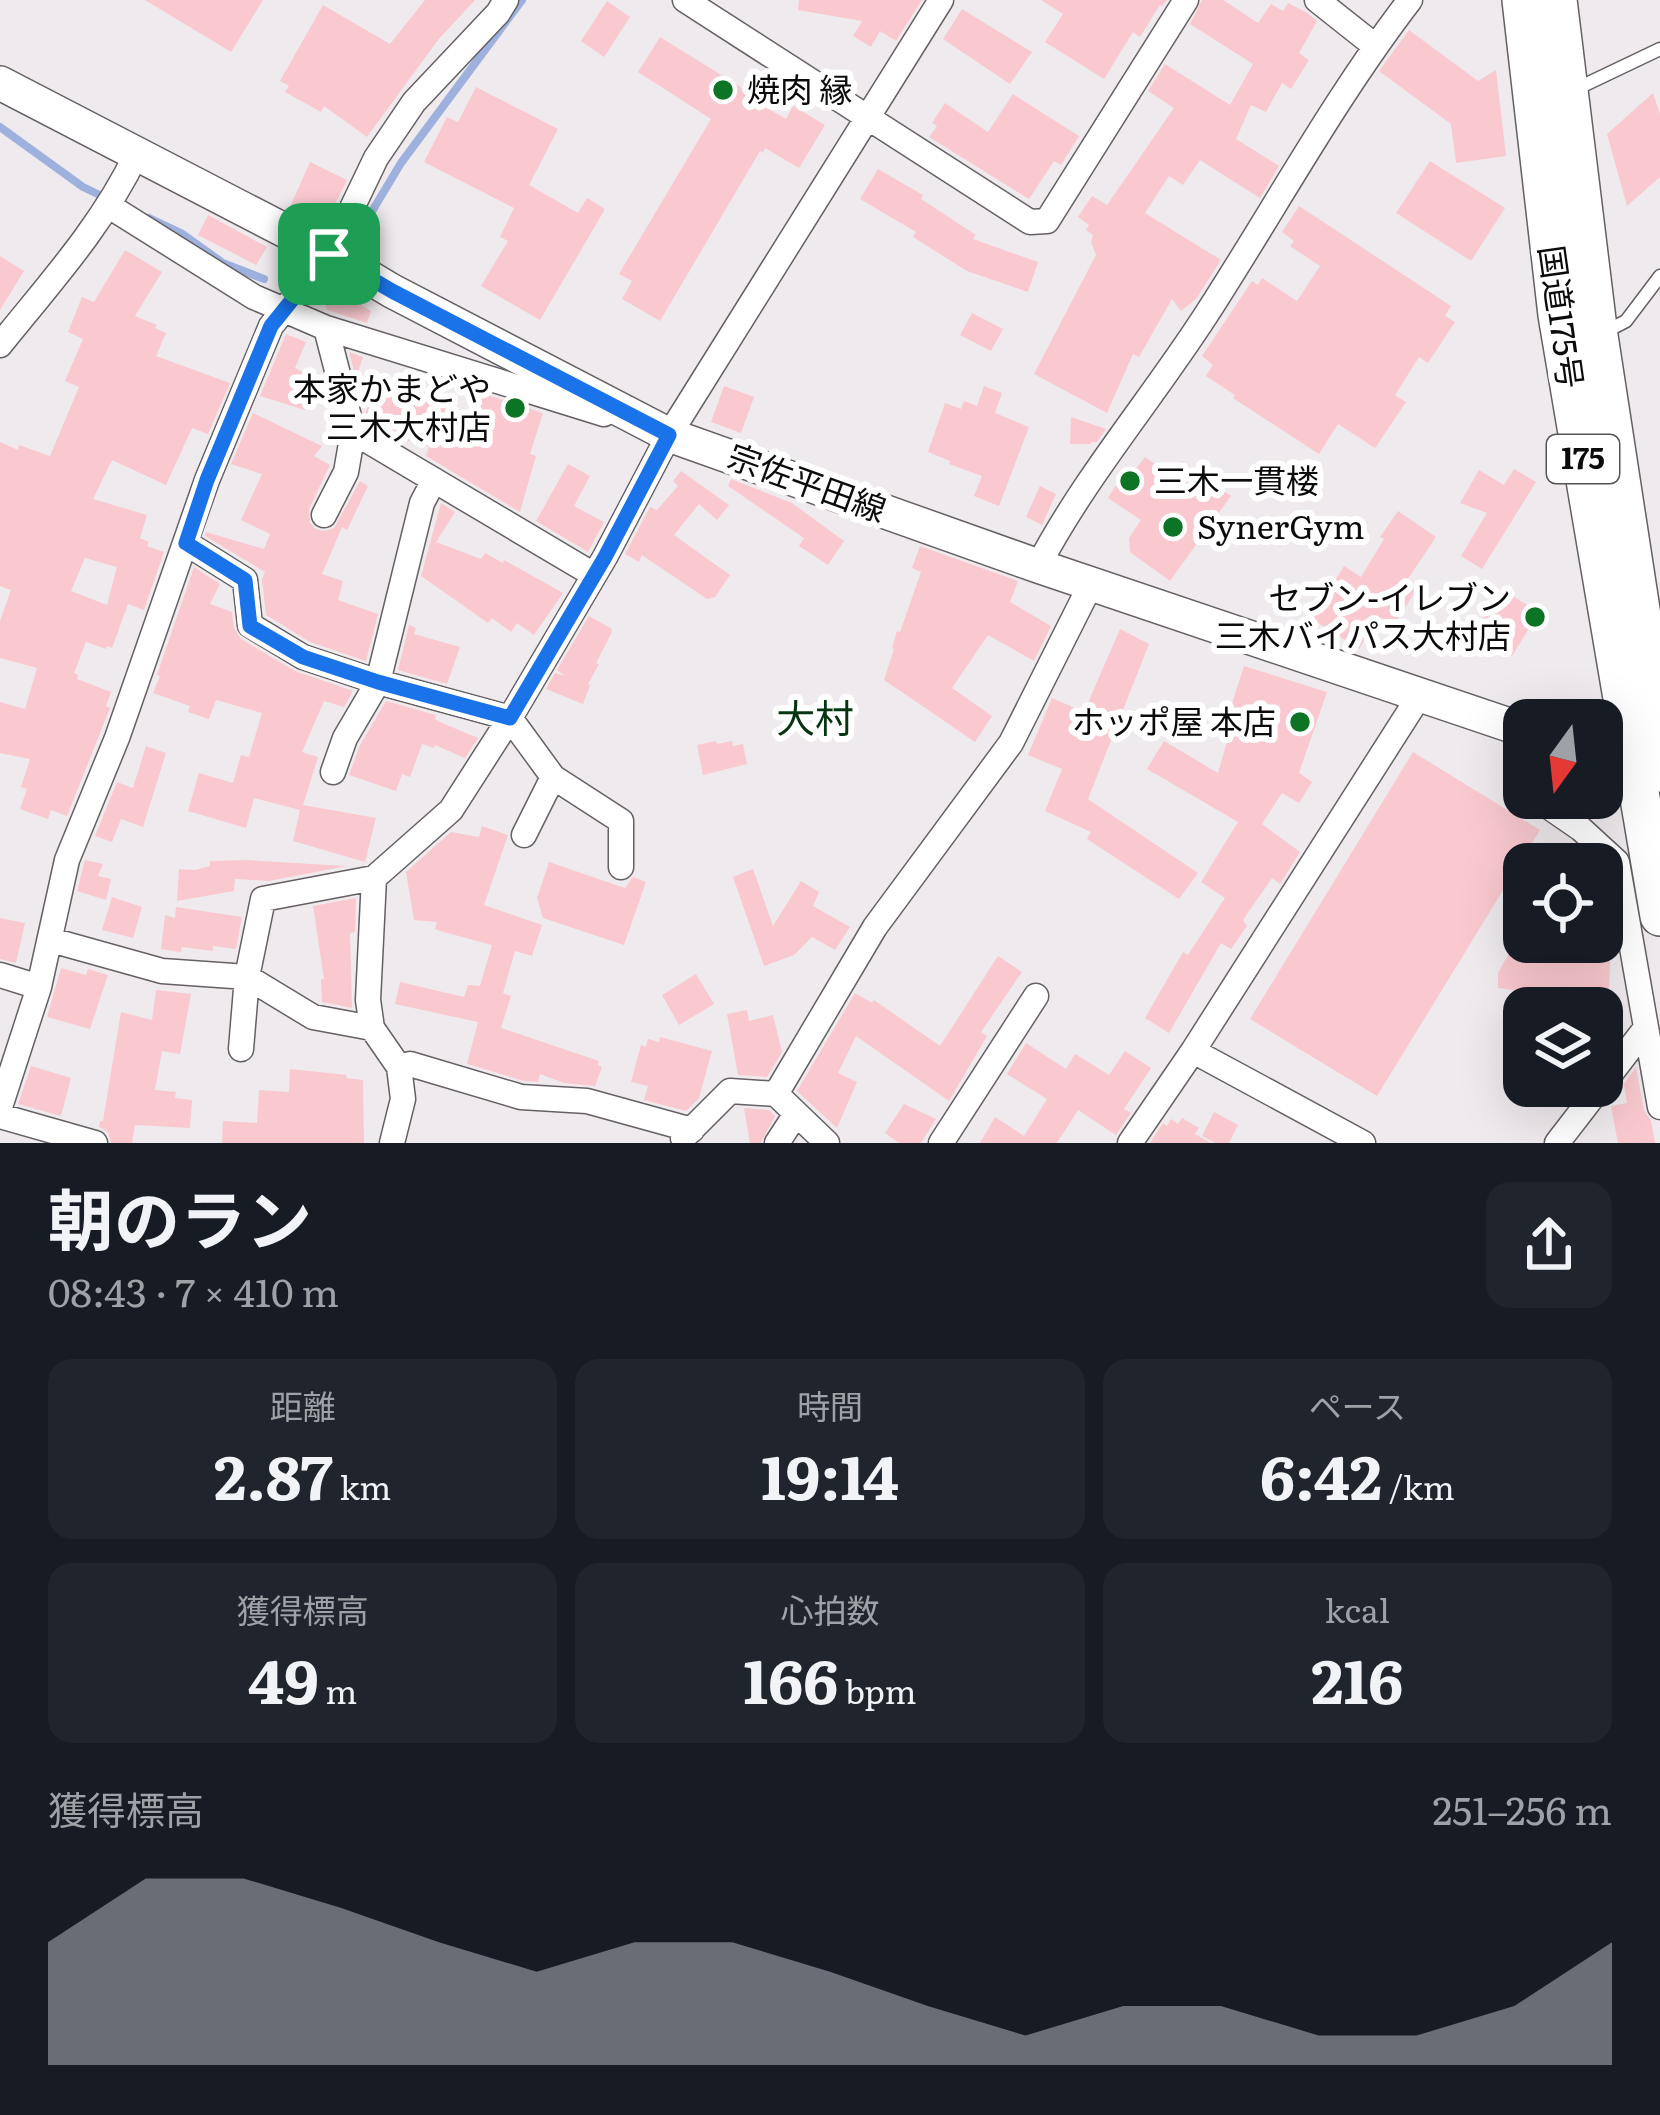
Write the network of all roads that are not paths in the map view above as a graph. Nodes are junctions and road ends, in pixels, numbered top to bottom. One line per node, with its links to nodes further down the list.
1 (506, 0): 16 (street)
2 (686, 0): 13 (street)
3 (941, 0): 13 (street)
4 (1186, 0): 13 (street)
5 (1317, 0): 9 (street)
6 (1410, 0): 9 (street)
7 (1522, 0): 34 (highway, 国道175号 / 175)
8 (1557, 0): 12 (highway, 国道175号 / 175)
9 (1375, 46): 27 (street)
10 (1660, 49): 12 (lane)
11 (0, 83): 14 (main road, 宗佐平田線)
12 (1568, 93): 20 (highway, 国道175号 / 175)
13 (866, 117): 23 (street)
14 (136, 155): 15 (street); 16 (main road, 宗佐平田線)
15 (109, 206): 18 (street); 21 (street)
16 (329, 254): 18 (street); 23 (main road, 宗佐平田線)
17 (1660, 276): 20 (lane)
18 (284, 310): 19 (street); 26 (street)
19 (326, 328): 22 (street); 23 (street)
20 (1598, 336): 34 (highway, 国道175号 / 175)
21 (0, 345)
22 (353, 432): 24 (street); 25 (street)
23 (669, 435): 27 (main road, 宗佐平田線); 28 (street)
24 (434, 480): 28 (street); 30 (street)
25 (324, 515)
26 (186, 543): 30 (street); 42 (street)
27 (1038, 566): 29 (main road, 宗佐平田線)
28 (594, 575): 32 (street)
29 (1092, 582): 31 (main road, 宗佐平田線); 53 (street)
30 (378, 682): 32 (street); 35 (street)
31 (1420, 695): 33 (main road, 宗佐平田線); 50 (street)
32 (510, 718): 36 (street); 40 (street)
33 (1503, 723)
34 (1639, 759): 41 (highway, 国道175号 / 175)
35 (333, 772)
36 (554, 777): 38 (street); 39 (street)
37 (1566, 819): 48 (street)
38 (524, 835)
39 (621, 867)
40 (374, 878): 44 (street); 47 (street)
41 (1660, 916)
42 (51, 940): 44 (street); 45 (street)
43 (0, 975): 45 (street)
44 (248, 977): 47 (street); 49 (street)
45 (38, 987): 56 (street)
46 (1036, 996): 63 (street)
47 (373, 1028): 52 (street)
48 (1646, 1029): 51 (street); 55 (street)
49 (241, 1049)
50 (1193, 1051): 64 (street); 65 (street)
51 (1623, 1058)
52 (399, 1066): 58 (street); 60 (street)
53 (776, 1094): 57 (street); 58 (street)
54 (1585, 1107): 66 (street)
55 (1660, 1107)
56 (0, 1112): 59 (street)
57 (796, 1114): 61 (street); 62 (street)
58 (684, 1136)
59 (94, 1143)
60 (392, 1143)
61 (777, 1143)
62 (827, 1143)
63 (940, 1143)
64 (1130, 1143)
65 (1363, 1143)
66 (1557, 1143)

